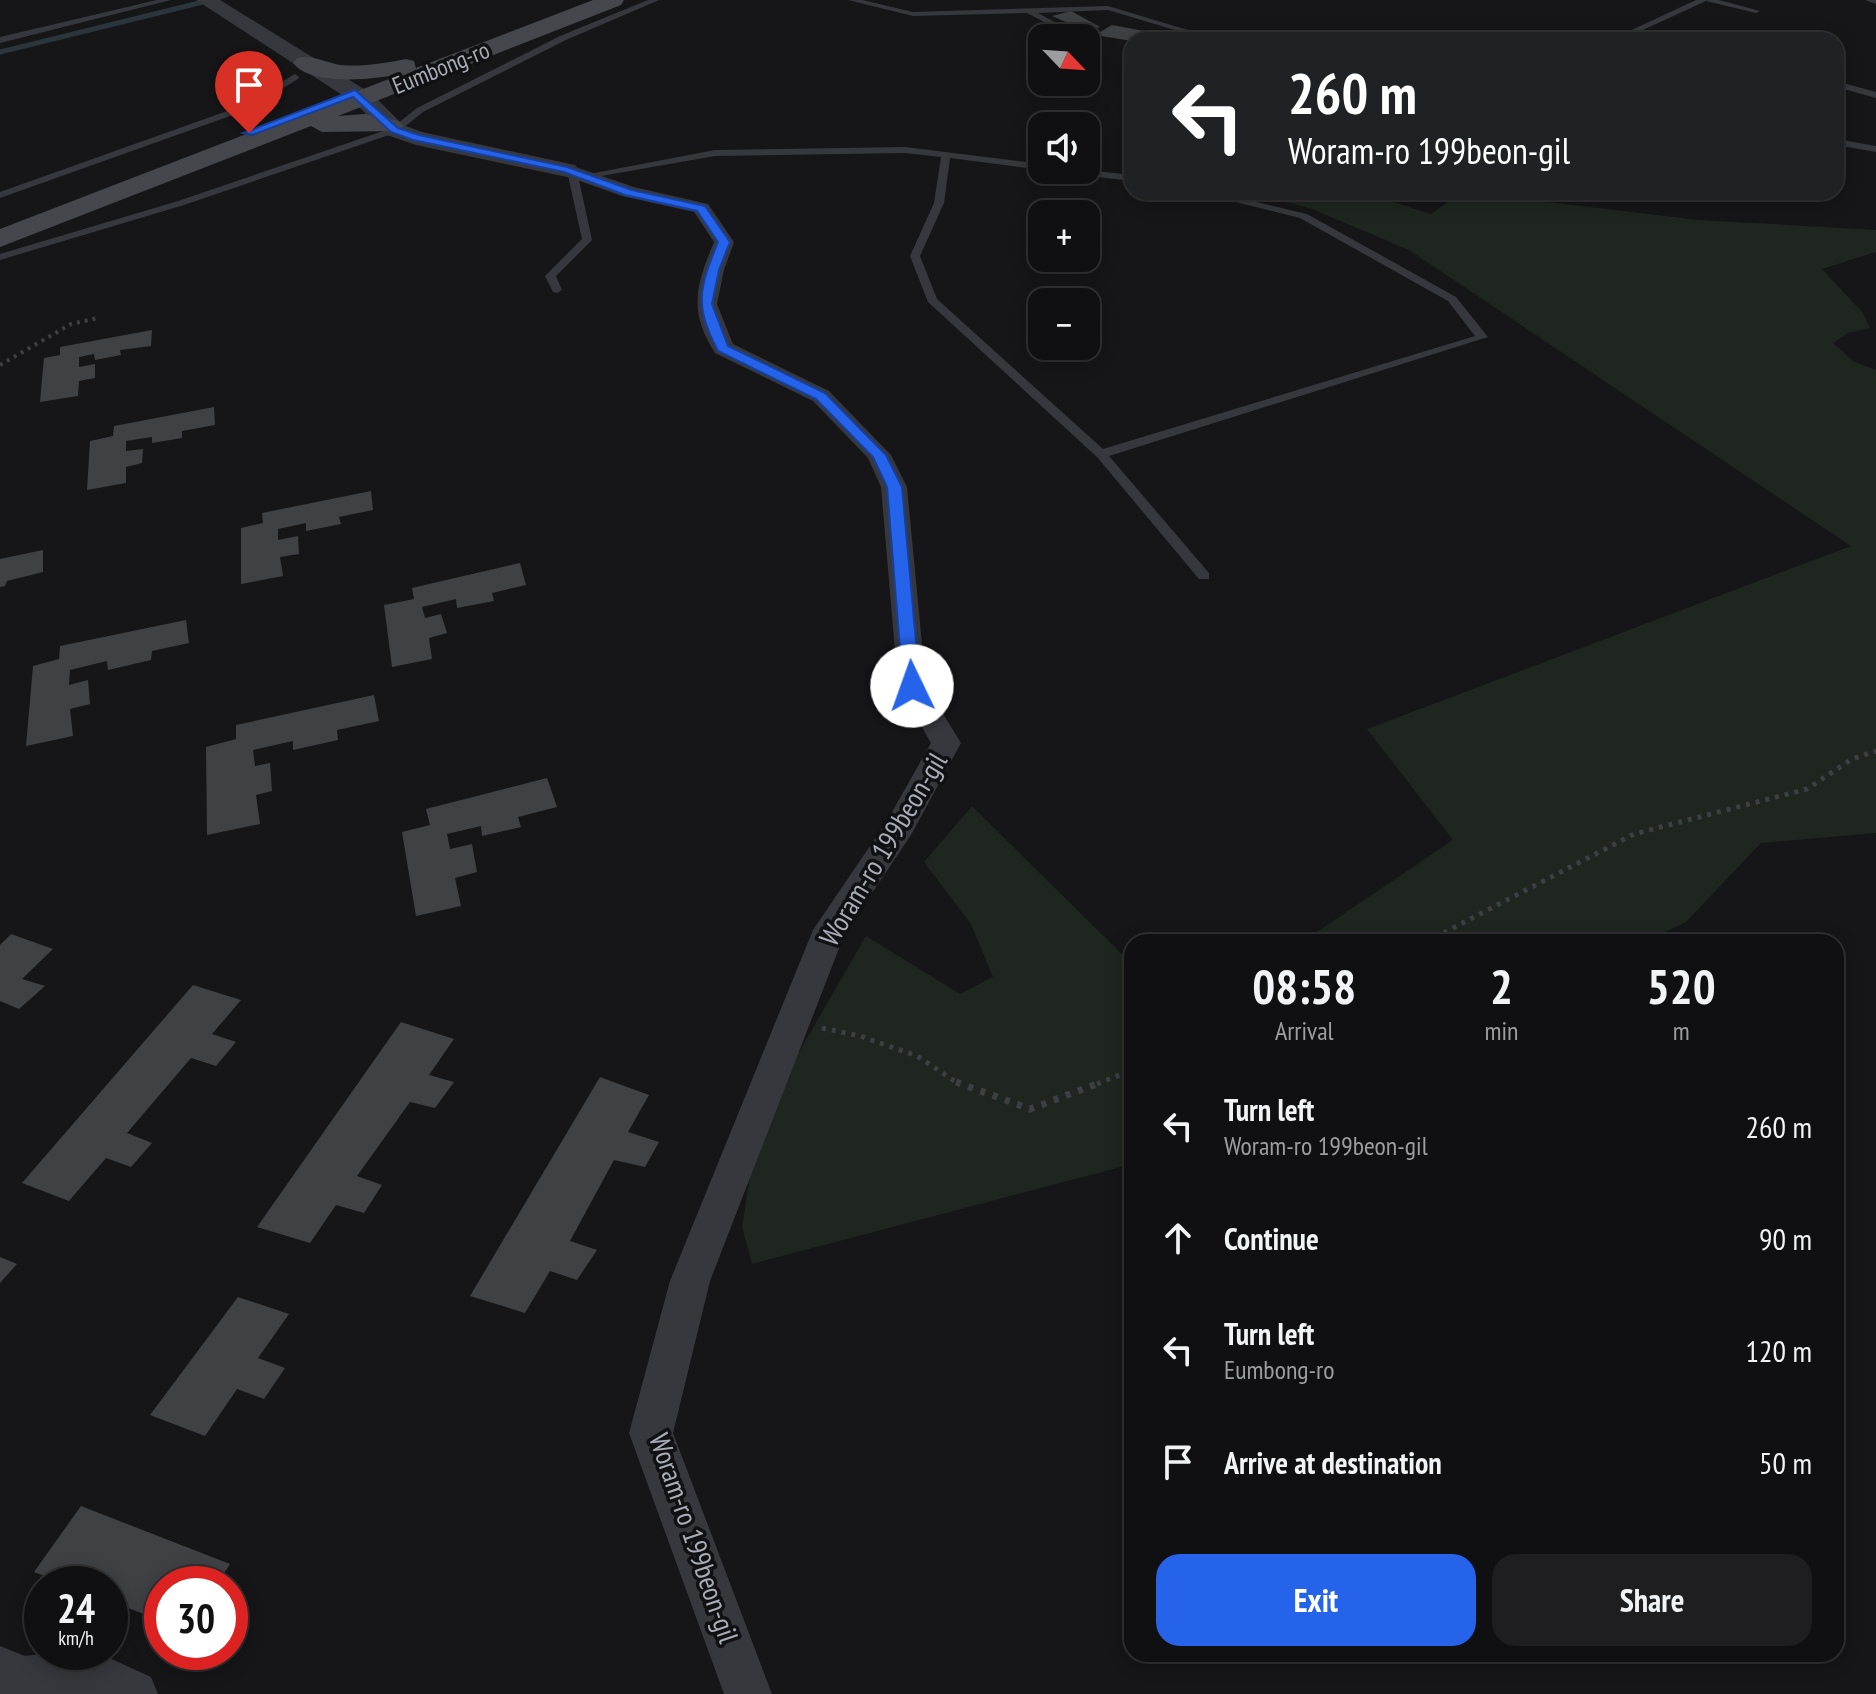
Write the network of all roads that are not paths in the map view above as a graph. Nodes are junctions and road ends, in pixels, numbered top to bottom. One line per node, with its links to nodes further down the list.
1 (167, 0): 16 (lane)
2 (180, 0): 10 (street)
3 (591, 0): 17 (main road, Eumbong-ro)
4 (613, 0): 17 (main road, Eumbong-ro)
5 (655, 0): 22 (lane)
6 (852, 0): 11 (lane)
7 (1706, 0): 12 (lane); 15 (lane)
8 (1869, 0): 9 (lane)
9 (1876, 2)
10 (210, 8): 18 (street)
11 (1026, 9): 13 (lane); 14 (lane)
12 (1756, 11)
13 (1052, 24)
14 (1190, 32)
15 (1632, 32)
16 (0, 40)
17 (448, 61): 18 (main road); 21 (main road, Eumbong-ro); 22 (main road)
18 (297, 70): 21 (street); 23 (main road); 31 (lane)
19 (1844, 86): 20 (lane)
20 (1876, 95)
21 (352, 99): 22 (street); 23 (main road, Eumbong-ro)
22 (388, 124): 23 (main road); 28 (street); 35 (lane)
23 (260, 134): 33 (main road, Eumbong-ro); 34 (main road, Eumbong-ro)
24 (1844, 143): 25 (lane)
25 (1876, 149)
26 (946, 155): 27 (lane); 28 (lane); 37 (lane)
27 (1028, 165)
28 (574, 172): 36 (lane); 41 (street, Woram-ro 199beon-gil)
29 (1100, 174): 30 (lane)
30 (1124, 177)
31 (0, 195)
32 (1235, 200): 37 (lane)
33 (0, 228)
34 (0, 239)
35 (0, 257)
36 (557, 290)
37 (1101, 454): 38 (lane)
38 (1204, 576)
39 (11, 1684): 40 (street)
40 (134, 1694)
41 (748, 1694)

